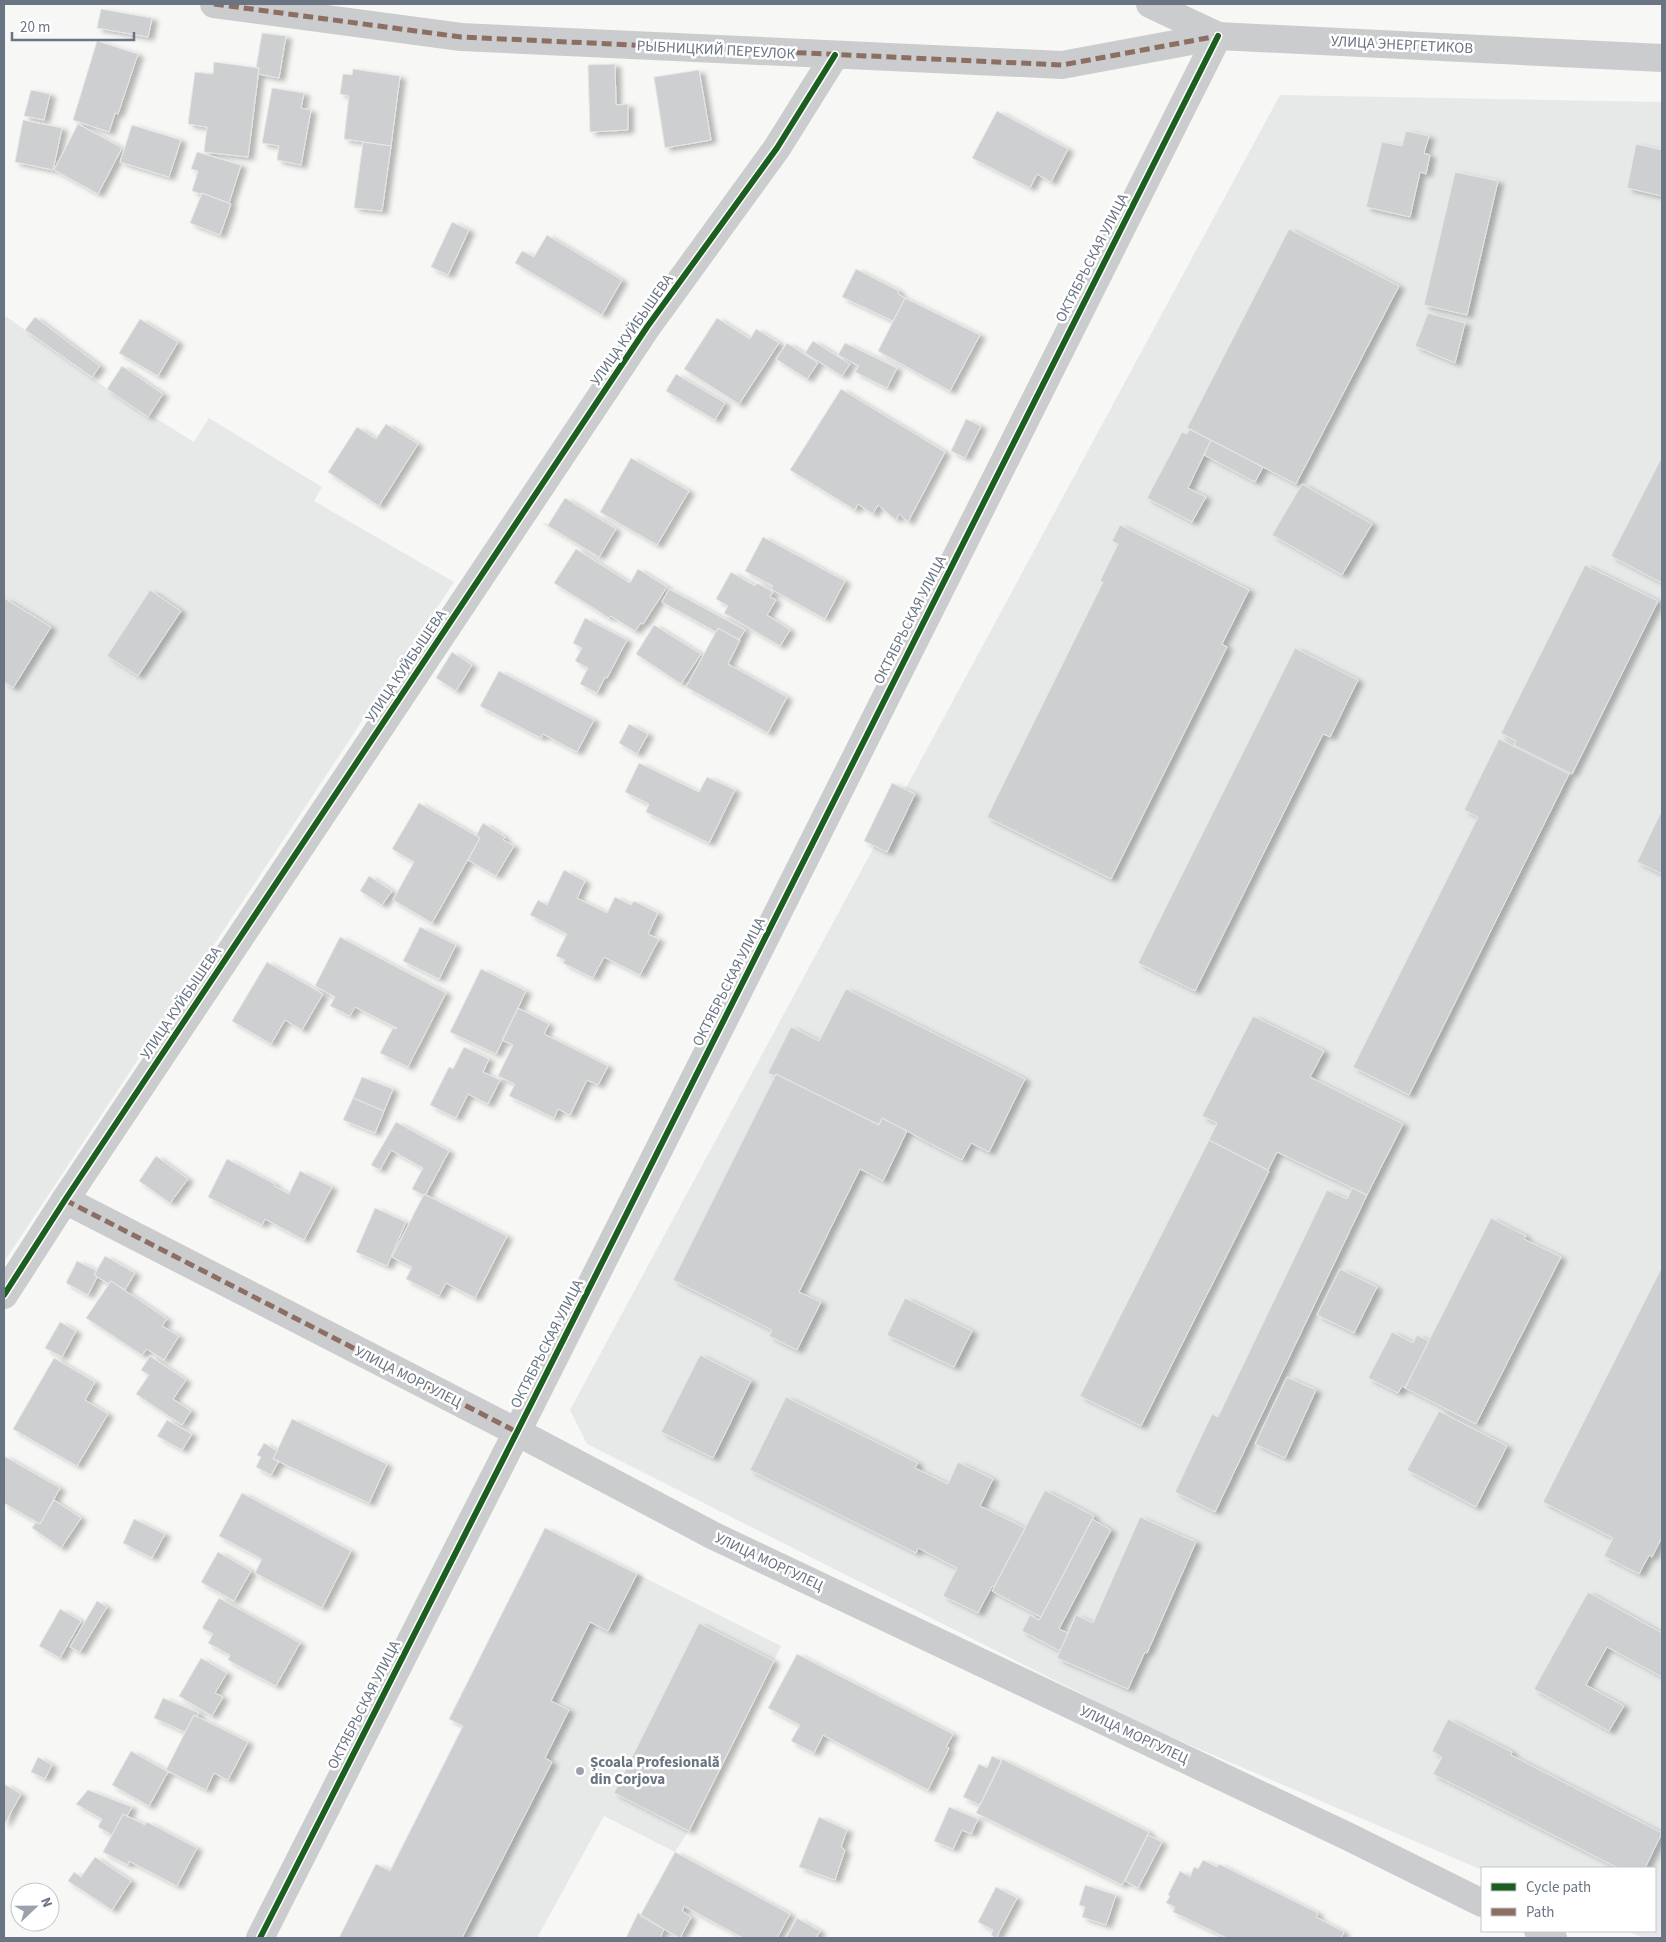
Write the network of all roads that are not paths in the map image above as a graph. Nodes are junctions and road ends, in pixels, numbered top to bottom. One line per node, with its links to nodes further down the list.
1 (214, 4): 4 (street, РЫБНИЦКИЙ ПЕРЕУЛОК)
2 (1150, 4): 3 (street, УЛИЦА ЭНЕРГЕТИКОВ)
3 (1218, 36): 4 (street, РЫБНИЦКИЙ ПЕРЕУЛОК); 5 (street, УЛИЦА ЭНЕРГЕТИКОВ); 8 (street, ОКТЯБРЬСКАЯ УЛИЦА)
4 (835, 55): 6 (street, УЛИЦА КУЙБЫШЕВА)
5 (1662, 58)
6 (65, 1200): 7 (street, УЛИЦА КУЙБЫШЕВА); 8 (street, УЛИЦА МОРГУЛЕЦ)
7 (4, 1295)
8 (517, 1432): 9 (street, УЛИЦА МОРГУЛЕЦ); 11 (street, ОКТЯБРЬСКАЯ УЛИЦА)
9 (1481, 1903)
10 (1540, 1932): 12 (street)
11 (260, 1938)
12 (1553, 1938)

